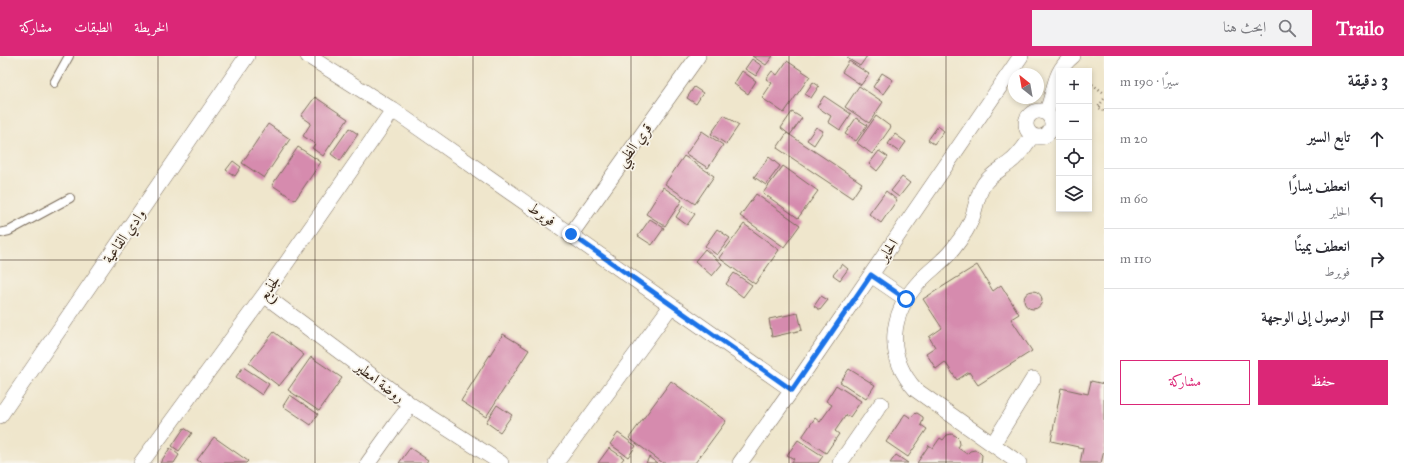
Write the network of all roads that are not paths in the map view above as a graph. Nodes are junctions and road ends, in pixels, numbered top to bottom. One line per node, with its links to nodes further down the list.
1 (69, 56): 7 (lane)
2 (247, 56): 20 (street, وادي القاعية)
3 (308, 56): 8 (street, فويرط)
4 (698, 56): 11 (street, قري الظبي)
5 (1021, 56): 12 (street, الحاير)
6 (1073, 56): 14 (street)
7 (54, 83)
8 (393, 110): 11 (street, فويرط); 13 (street, لجذيع)
9 (70, 198): 10 (lane)
10 (0, 233)
11 (571, 234): 15 (street, فويرط)
12 (871, 275): 14 (street); 17 (street, الحاير)
13 (264, 295): 19 (street, روضة امطير); 23 (street, لجذيع)
14 (906, 299): 21 (street)
15 (671, 306): 17 (street, فويرط); 26 (street)
16 (1033, 379): 21 (street)
17 (792, 390): 27 (street, الحاير)
18 (881, 404): 22 (street)
19 (412, 405): 24 (street); 25 (street, روضة امطير)
20 (0, 416)
21 (993, 444): 28 (street)
22 (847, 460)
23 (141, 463)
24 (368, 463)
25 (501, 463)
26 (556, 463)
27 (740, 463)
28 (1019, 463)

